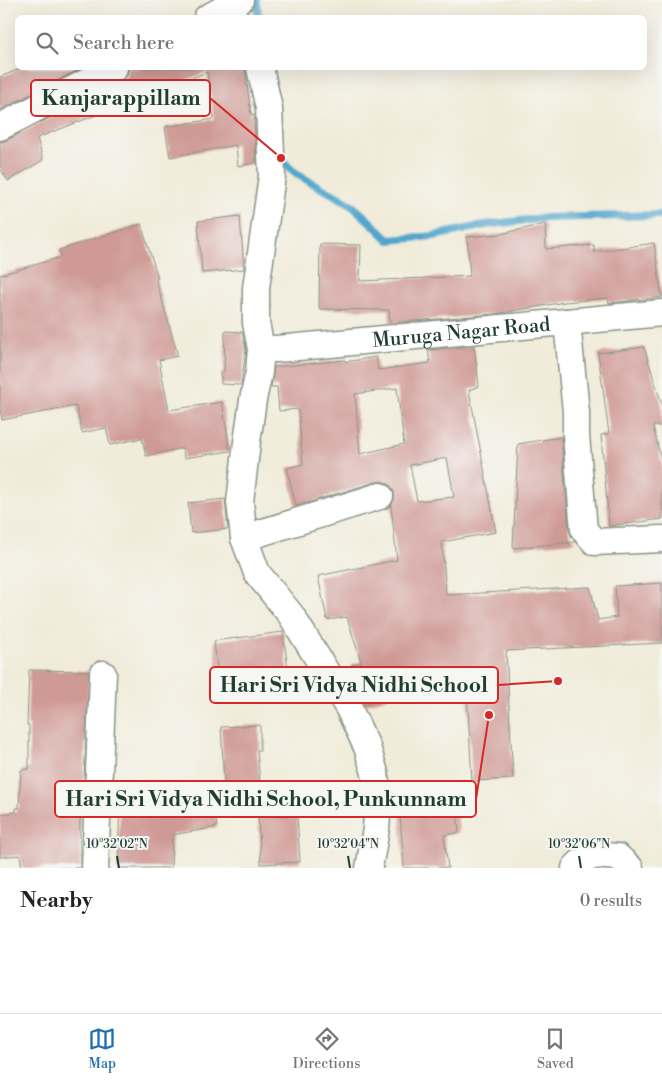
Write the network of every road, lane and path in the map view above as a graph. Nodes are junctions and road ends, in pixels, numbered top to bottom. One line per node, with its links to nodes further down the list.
1 (240, 0): 3 (street)
2 (244, 0): 4 (street)
3 (212, 15)
4 (247, 15)
5 (110, 70): 7 (street)
6 (260, 70): 10 (street)
7 (0, 127)
8 (662, 313): 9 (street, Muruga Nagar Road)
9 (567, 322): 10 (street, Muruga Nagar Road); 13 (street)
10 (261, 349): 12 (street)
11 (380, 496): 12 (street)
12 (244, 538): 16 (street)
13 (662, 539)
14 (103, 674): 15 (street)
15 (95, 868)
16 (369, 868)
17 (575, 868): 18 (street)
18 (630, 868)

